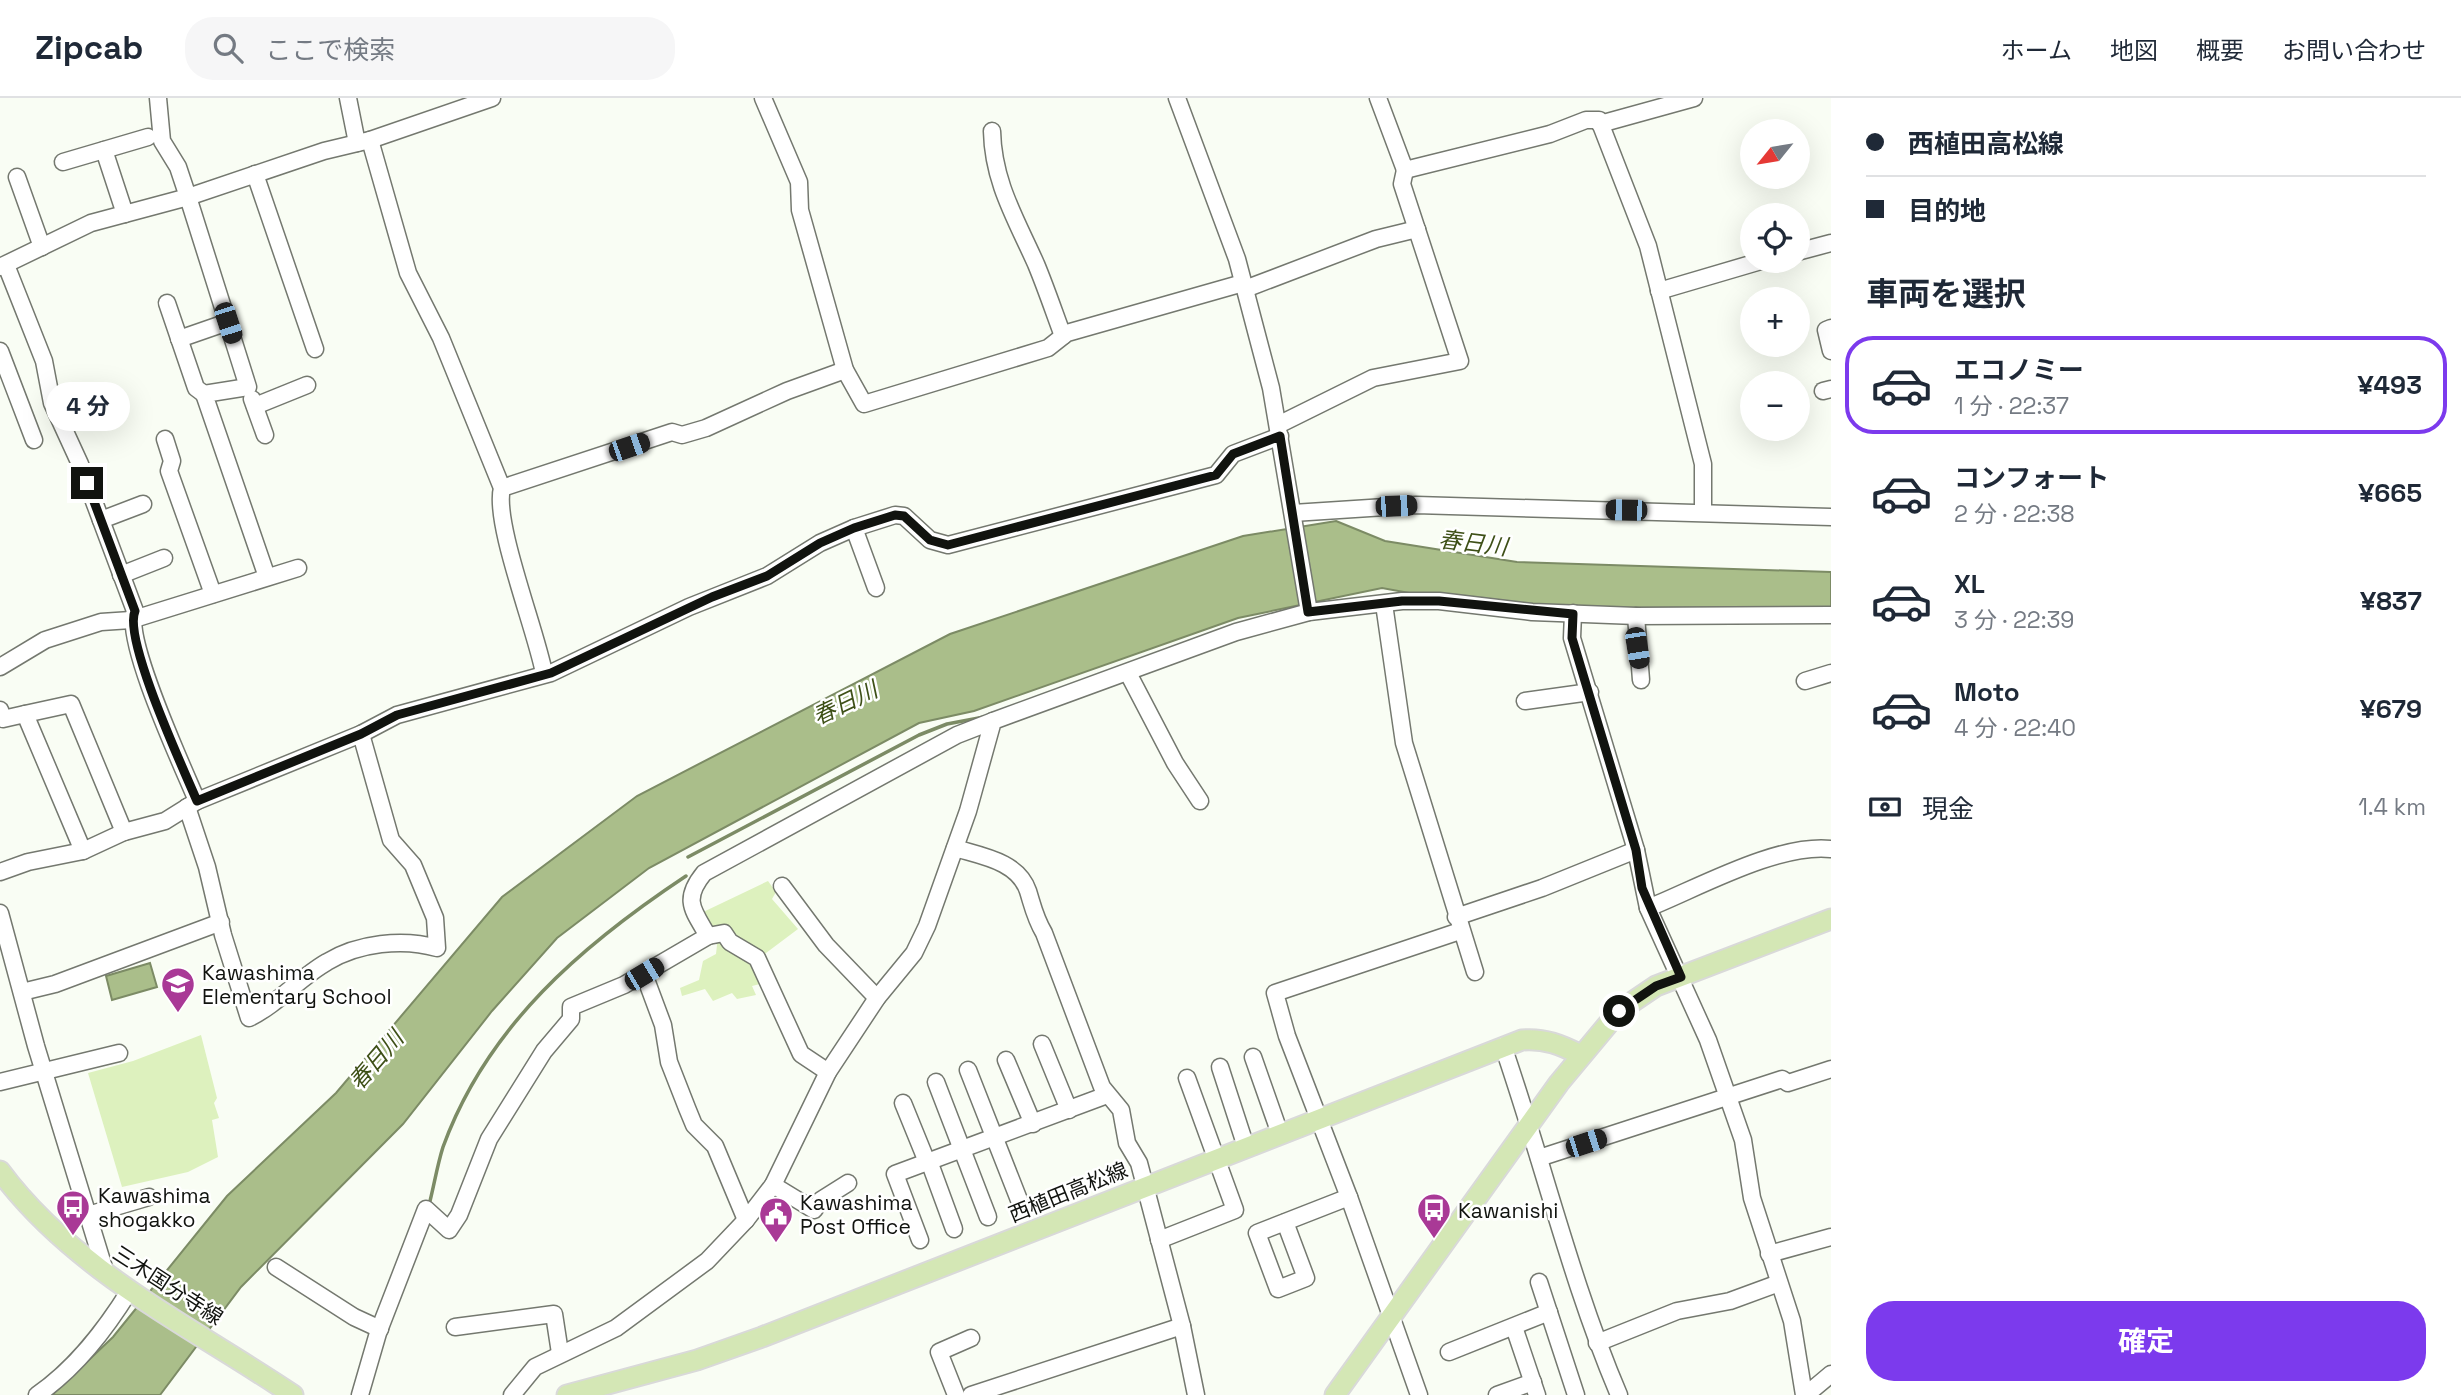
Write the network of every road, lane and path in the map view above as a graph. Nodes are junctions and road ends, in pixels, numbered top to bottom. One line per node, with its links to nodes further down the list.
1 (158, 98): 18 (street)
2 (348, 98): 12 (street)
3 (492, 98): 8 (street)
4 (763, 98): 36 (street)
5 (1177, 98): 26 (street)
6 (1378, 98): 15 (street)
7 (1694, 98): 9 (street)
8 (454, 104): 12 (street)
9 (1600, 124): 15 (street); 27 (street)
10 (992, 131): 31 (street)
11 (148, 137): 13 (street)
12 (364, 142): 16 (street); 46 (street)
13 (104, 150): 14 (street); 19 (street)
14 (63, 162)
15 (1405, 170): 20 (street)
16 (255, 174): 18 (street); 33 (street)
17 (17, 177): 22 (street)
18 (188, 197): 19 (street); 29 (street)
19 (125, 214): 22 (street)
20 (1417, 229): 26 (street); 42 (street)
21 (1831, 243): 23 (street)
22 (42, 247): 24 (street)
23 (1810, 249)
24 (3, 266): 51 (street)
25 (1740, 267): 27 (street)
26 (1244, 286): 31 (street); 42 (street)
27 (1659, 291): 48 (street)
28 (167, 303): 32 (street)
29 (228, 323): 32 (street); 38 (street)
30 (1831, 328): 35 (street)
31 (1063, 336): 36 (street)
32 (179, 339): 40 (street)
33 (315, 349)
34 (0, 351): 39 (street)
35 (1831, 351)
36 (845, 370): 46 (street)
37 (307, 385): 41 (street)
38 (248, 387): 40 (street); 41 (street)
39 (6, 388): 45 (street)
40 (204, 394): 56 (street)
41 (255, 406): 43 (street)
42 (1279, 430): 49 (street); 52 (street)
43 (265, 435)
44 (165, 439): 58 (street)
45 (34, 440)
46 (502, 488): 66 (street)
47 (143, 504): 51 (street)
48 (1703, 512): 49 (street); 50 (street)
49 (1294, 515): 60 (street)
50 (1831, 517)
51 (101, 520): 55 (street)
52 (854, 528): 57 (street); 66 (street)
53 (164, 558): 55 (street)
54 (298, 568): 56 (street)
55 (121, 575): 64 (street)
56 (267, 577): 58 (street)
57 (876, 588)
58 (213, 594): 64 (street)
59 (1384, 604): 60 (street); 61 (street); 90 (street)
60 (1308, 609): 67 (street)
61 (1573, 614): 63 (street); 71 (street)
62 (1831, 615): 63 (street)
63 (1636, 616): 69 (street)
64 (131, 620): 65 (street); 78 (street)
65 (0, 667)
66 (544, 673): 76 (street)
67 (1128, 673): 75 (street); 77 (street)
68 (1831, 673): 70 (street)
69 (1642, 680)
70 (1805, 681)
71 (1590, 692): 72 (street); 82 (street)
72 (1525, 701)
73 (0, 710): 74 (street)
74 (24, 714): 79 (street); 83 (street)
75 (993, 721): 80 (street); 91 (street)
76 (361, 734): 78 (street); 89 (street)
77 (1200, 801)
78 (192, 804): 79 (street); 89 (street)
79 (124, 832): 83 (street)
80 (955, 848): 96 (street); 111 (street)
81 (1831, 849): 86 (street)
82 (1636, 850): 86 (street); 90 (street)
83 (83, 851): 84 (street)
84 (0, 872)
85 (782, 886): 96 (street)
86 (1648, 908): 94 (street)
87 (0, 914): 95 (street)
88 (1831, 919): 94 (main road)
89 (221, 922): 95 (street)
90 (1458, 924): 92 (street); 115 (street)
91 (708, 936): 93 (street); 107 (street)
92 (1475, 972)
93 (644, 974): 134 (street); 151 (street)
94 (1681, 977): 100 (main road); 112 (street)
95 (22, 992): 105 (street)
96 (877, 998): 107 (street)
97 (1042, 1044): 114 (street)
98 (1503, 1046): 100 (main road, 西植田高松線); 115 (main road, 西植田高松線); 117 (street)
99 (119, 1053): 105 (street)
100 (1581, 1055): 117 (main road)
101 (1253, 1057): 118 (street)
102 (1006, 1060): 116 (street)
103 (1220, 1067): 120 (street)
104 (1831, 1069): 112 (street)
105 (44, 1070): 109 (street); 132 (street)
106 (968, 1070): 119 (street)
107 (828, 1072): 127 (street)
108 (1187, 1078): 122 (street)
109 (0, 1082)
110 (936, 1082): 121 (street)
111 (1107, 1095): 114 (street); 128 (street)
112 (1726, 1096): 123 (street); 140 (street)
113 (902, 1103): 124 (street)
114 (1069, 1110): 116 (street)
115 (1317, 1120): 118 (main road, 西植田高松線); 130 (street)
116 (1033, 1124): 119 (street)
117 (1530, 1124): 123 (street); 147 (main road)
118 (1280, 1134): 120 (main road, 西植田高松線)
119 (997, 1138): 121 (street); 131 (street)
120 (1246, 1147): 122 (main road, 西植田高松線)
121 (962, 1150): 124 (street); 133 (street)
122 (1216, 1158): 128 (main road, 西植田高松線); 139 (street)
123 (1539, 1158): 153 (street)
124 (928, 1162): 136 (street); 138 (street)
125 (0, 1171): 142 (main road, 三木国分寺線)
126 (848, 1184): 127 (street)
127 (773, 1185): 134 (street)
128 (1144, 1186): 139 (street); 162 (main road, 西植田高松線)
129 (149, 1197): 132 (street)
130 (1349, 1197): 135 (street); 147 (street)
131 (1021, 1205)
132 (88, 1215): 142 (street)
133 (988, 1217)
134 (746, 1220): 155 (street)
135 (1285, 1222)
136 (954, 1229)
137 (1831, 1237): 140 (street)
138 (920, 1240)
139 (1159, 1240): 148 (street)
140 (1769, 1254): 144 (street)
141 (276, 1267): 151 (street)
142 (106, 1274): 145 (main road, 三木国分寺線)
143 (1539, 1282): 146 (street)
144 (1779, 1283): 153 (street); 171 (street)
145 (131, 1291): 158 (street); 159 (main road, 三木国分寺線)
146 (1549, 1312): 150 (street); 169 (street)
147 (1393, 1317): 166 (main road); 167 (street)
148 (1182, 1326): 164 (street); 165 (street)
149 (456, 1327): 155 (street)
150 (1514, 1327): 154 (street); 157 (street)
151 (380, 1329): 160 (street)
152 (971, 1338): 163 (street)
153 (1597, 1343): 170 (street)
154 (1450, 1352)
155 (560, 1353): 161 (street)
156 (1831, 1374): 171 (street)
157 (1535, 1389): 168 (street)
158 (37, 1395)
159 (293, 1395)
160 (360, 1395)
161 (512, 1395)
162 (567, 1395)
163 (956, 1395)
164 (971, 1395)
165 (1196, 1395)
166 (1335, 1395)
167 (1419, 1395)
168 (1498, 1395)
169 (1576, 1395)
170 (1619, 1395)
171 (1805, 1395)

